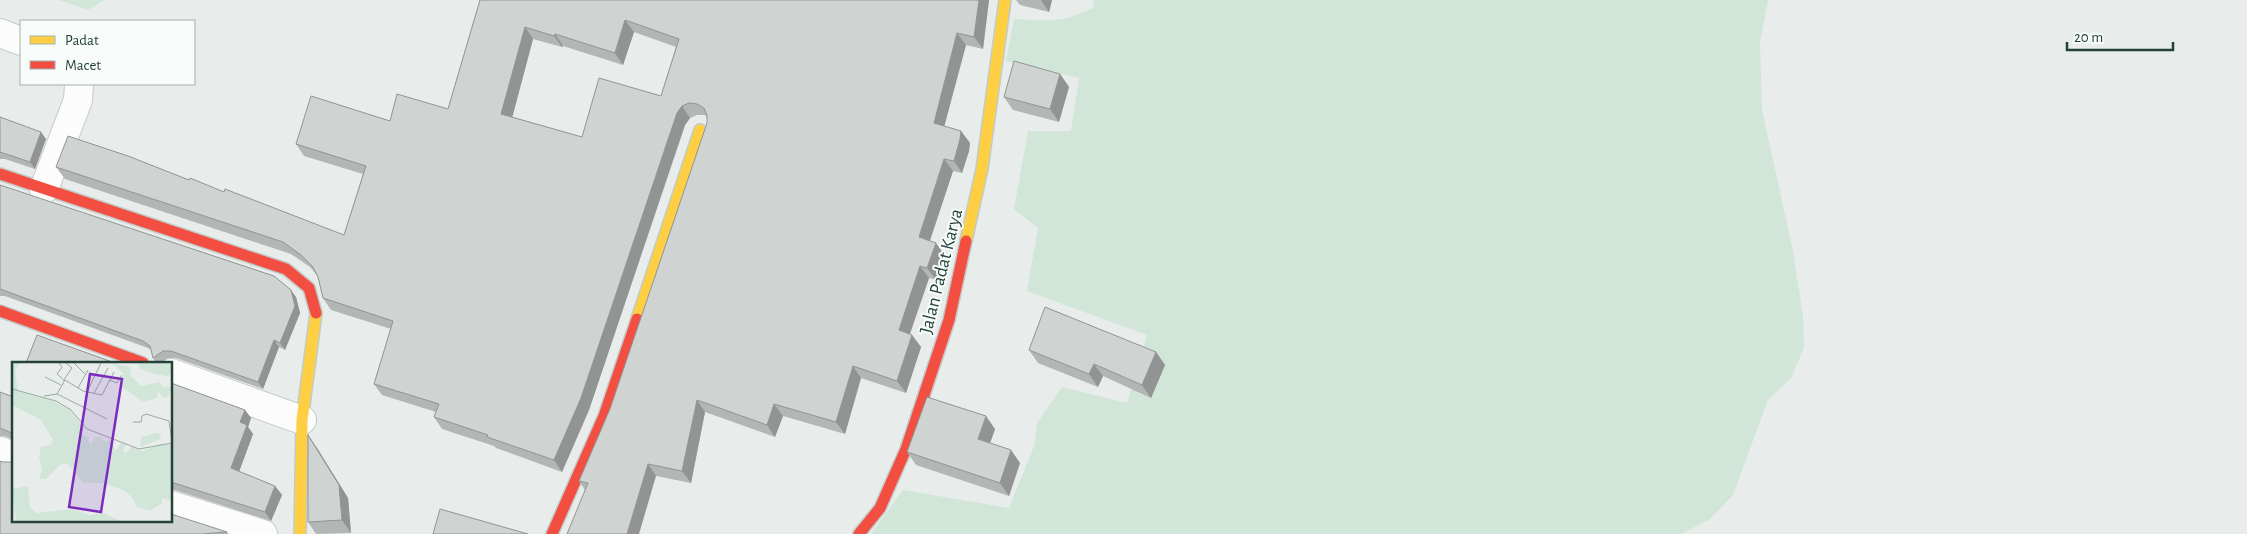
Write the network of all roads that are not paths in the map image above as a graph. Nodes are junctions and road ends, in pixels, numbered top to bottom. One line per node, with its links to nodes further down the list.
1 (1005, 0): 18 (street, Jalan Padat Karya)
2 (0, 33): 3 (street)
3 (20, 40)
4 (79, 85): 7 (street)
5 (700, 130): 17 (street)
6 (0, 174): 7 (street)
7 (44, 189): 11 (street)
8 (0, 311): 9 (street)
9 (140, 362)
10 (172, 373): 11 (street)
11 (302, 420): 16 (street)
12 (0, 451): 13 (street)
13 (12, 455)
14 (172, 505): 15 (street)
15 (263, 534)
16 (300, 534)
17 (552, 534)
18 (859, 534)

